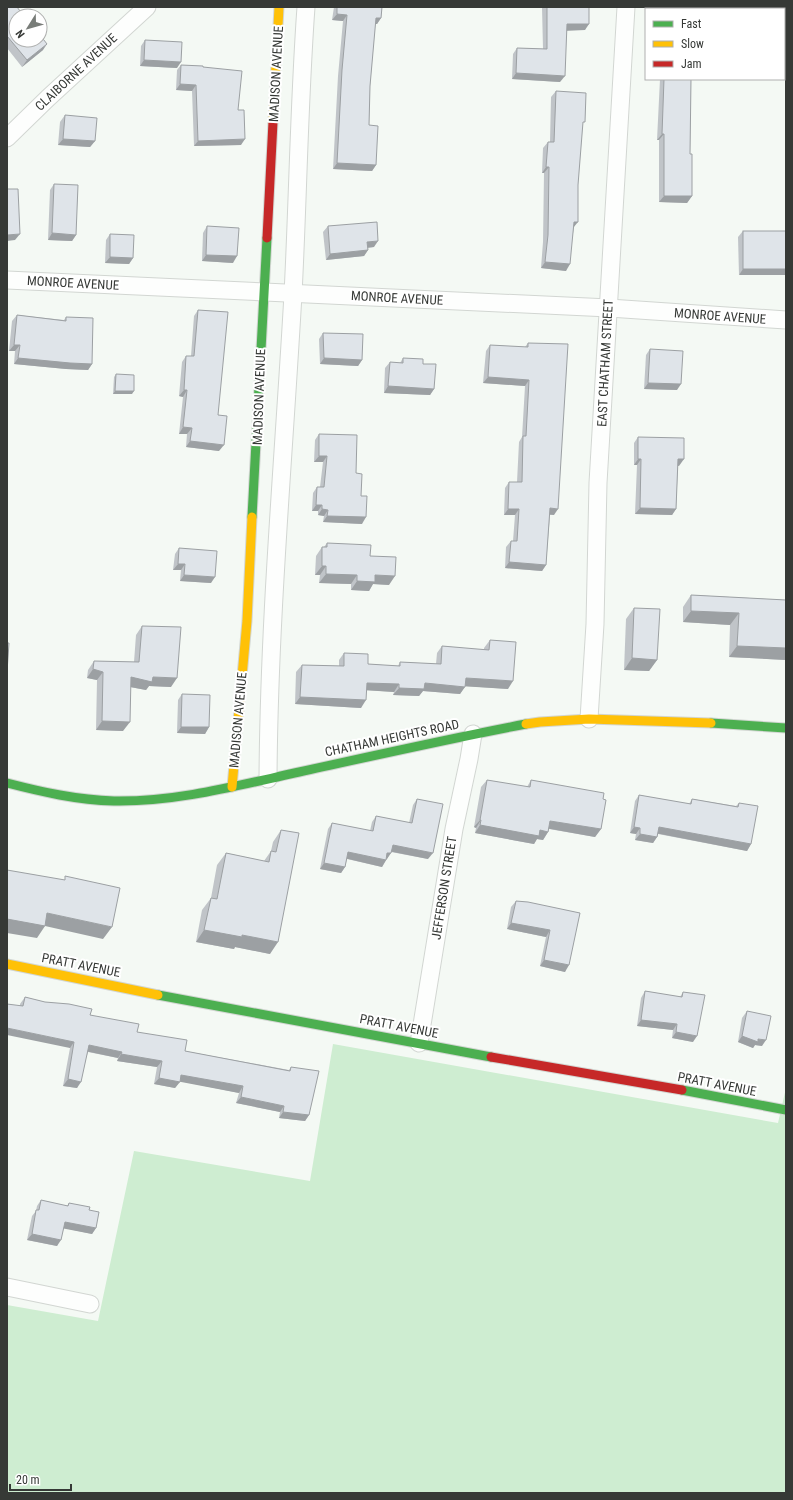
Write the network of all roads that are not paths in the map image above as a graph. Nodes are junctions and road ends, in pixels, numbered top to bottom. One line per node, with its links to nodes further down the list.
1 (147, 7): 5 (street, CLAIBORNE AVENUE)
2 (279, 7): 7 (street, MADISON AVENUE)
3 (306, 7): 8 (street, MADISON AVENUE)
4 (626, 7): 9 (street, EAST CHATHAM STREET)
5 (7, 138)
6 (7, 280): 7 (street, MONROE AVENUE)
7 (263, 292): 8 (street, MONROE AVENUE); 16 (street, MADISON AVENUE)
8 (293, 294): 9 (street, MONROE AVENUE); 14 (street, MADISON AVENUE)
9 (609, 308): 10 (street, MONROE AVENUE); 11 (street, EAST CHATHAM STREET)
10 (786, 320)
11 (589, 719): 12 (street, CHATHAM HEIGHTS ROAD); 13 (street, CHATHAM HEIGHTS ROAD)
12 (786, 728)
13 (473, 734): 14 (street, CHATHAM HEIGHTS ROAD); 18 (street, JEFFERSON STREET)
14 (268, 778): 16 (street, CHATHAM HEIGHTS ROAD)
15 (7, 783): 16 (street, CHATHAM HEIGHTS ROAD)
16 (232, 787)
17 (7, 964): 18 (street, PRATT AVENUE)
18 (419, 1043): 19 (street, PRATT AVENUE)
19 (786, 1110)
20 (7, 1287): 21 (street)
21 (90, 1304)

